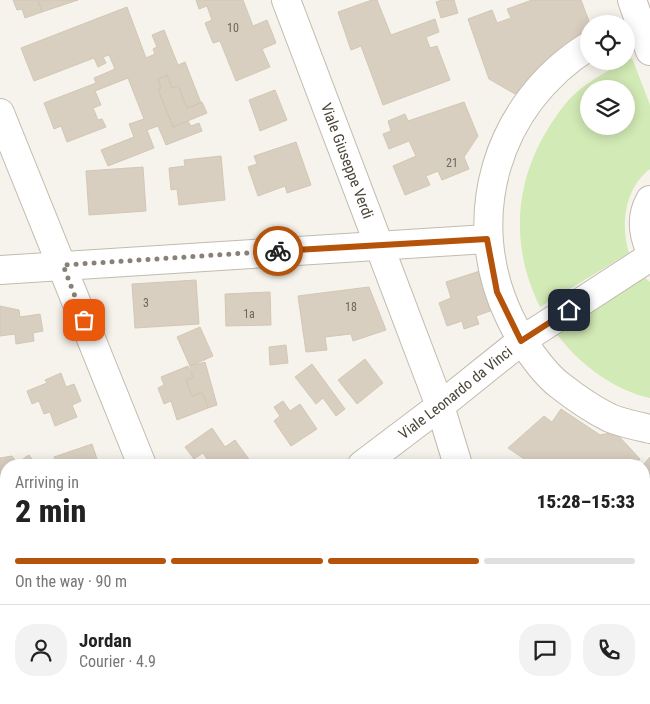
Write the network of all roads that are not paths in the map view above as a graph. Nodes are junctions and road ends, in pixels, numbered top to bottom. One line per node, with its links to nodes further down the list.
1 (286, 0): 8 (street, Viale Giuseppe Verdi)
2 (637, 17): 3 (street)
3 (650, 51)
4 (580, 52): 7 (street)
5 (0, 112): 11 (street)
6 (650, 200): 9 (street)
7 (487, 239): 8 (street); 13 (street)
8 (379, 244): 11 (street); 14 (street, Viale Giuseppe Verdi)
9 (650, 250)
10 (650, 257): 13 (street, Viale Leonardo da Vinci)
11 (63, 265): 12 (street); 16 (street)
12 (0, 270)
13 (521, 341): 14 (street, Viale Leonardo da Vinci); 15 (street)
14 (440, 406): 17 (street, Viale Leonardo da Vinci); 18 (street, Viale Giuseppe Verdi)
15 (650, 429)
16 (140, 459)
17 (370, 459)
18 (456, 459)

